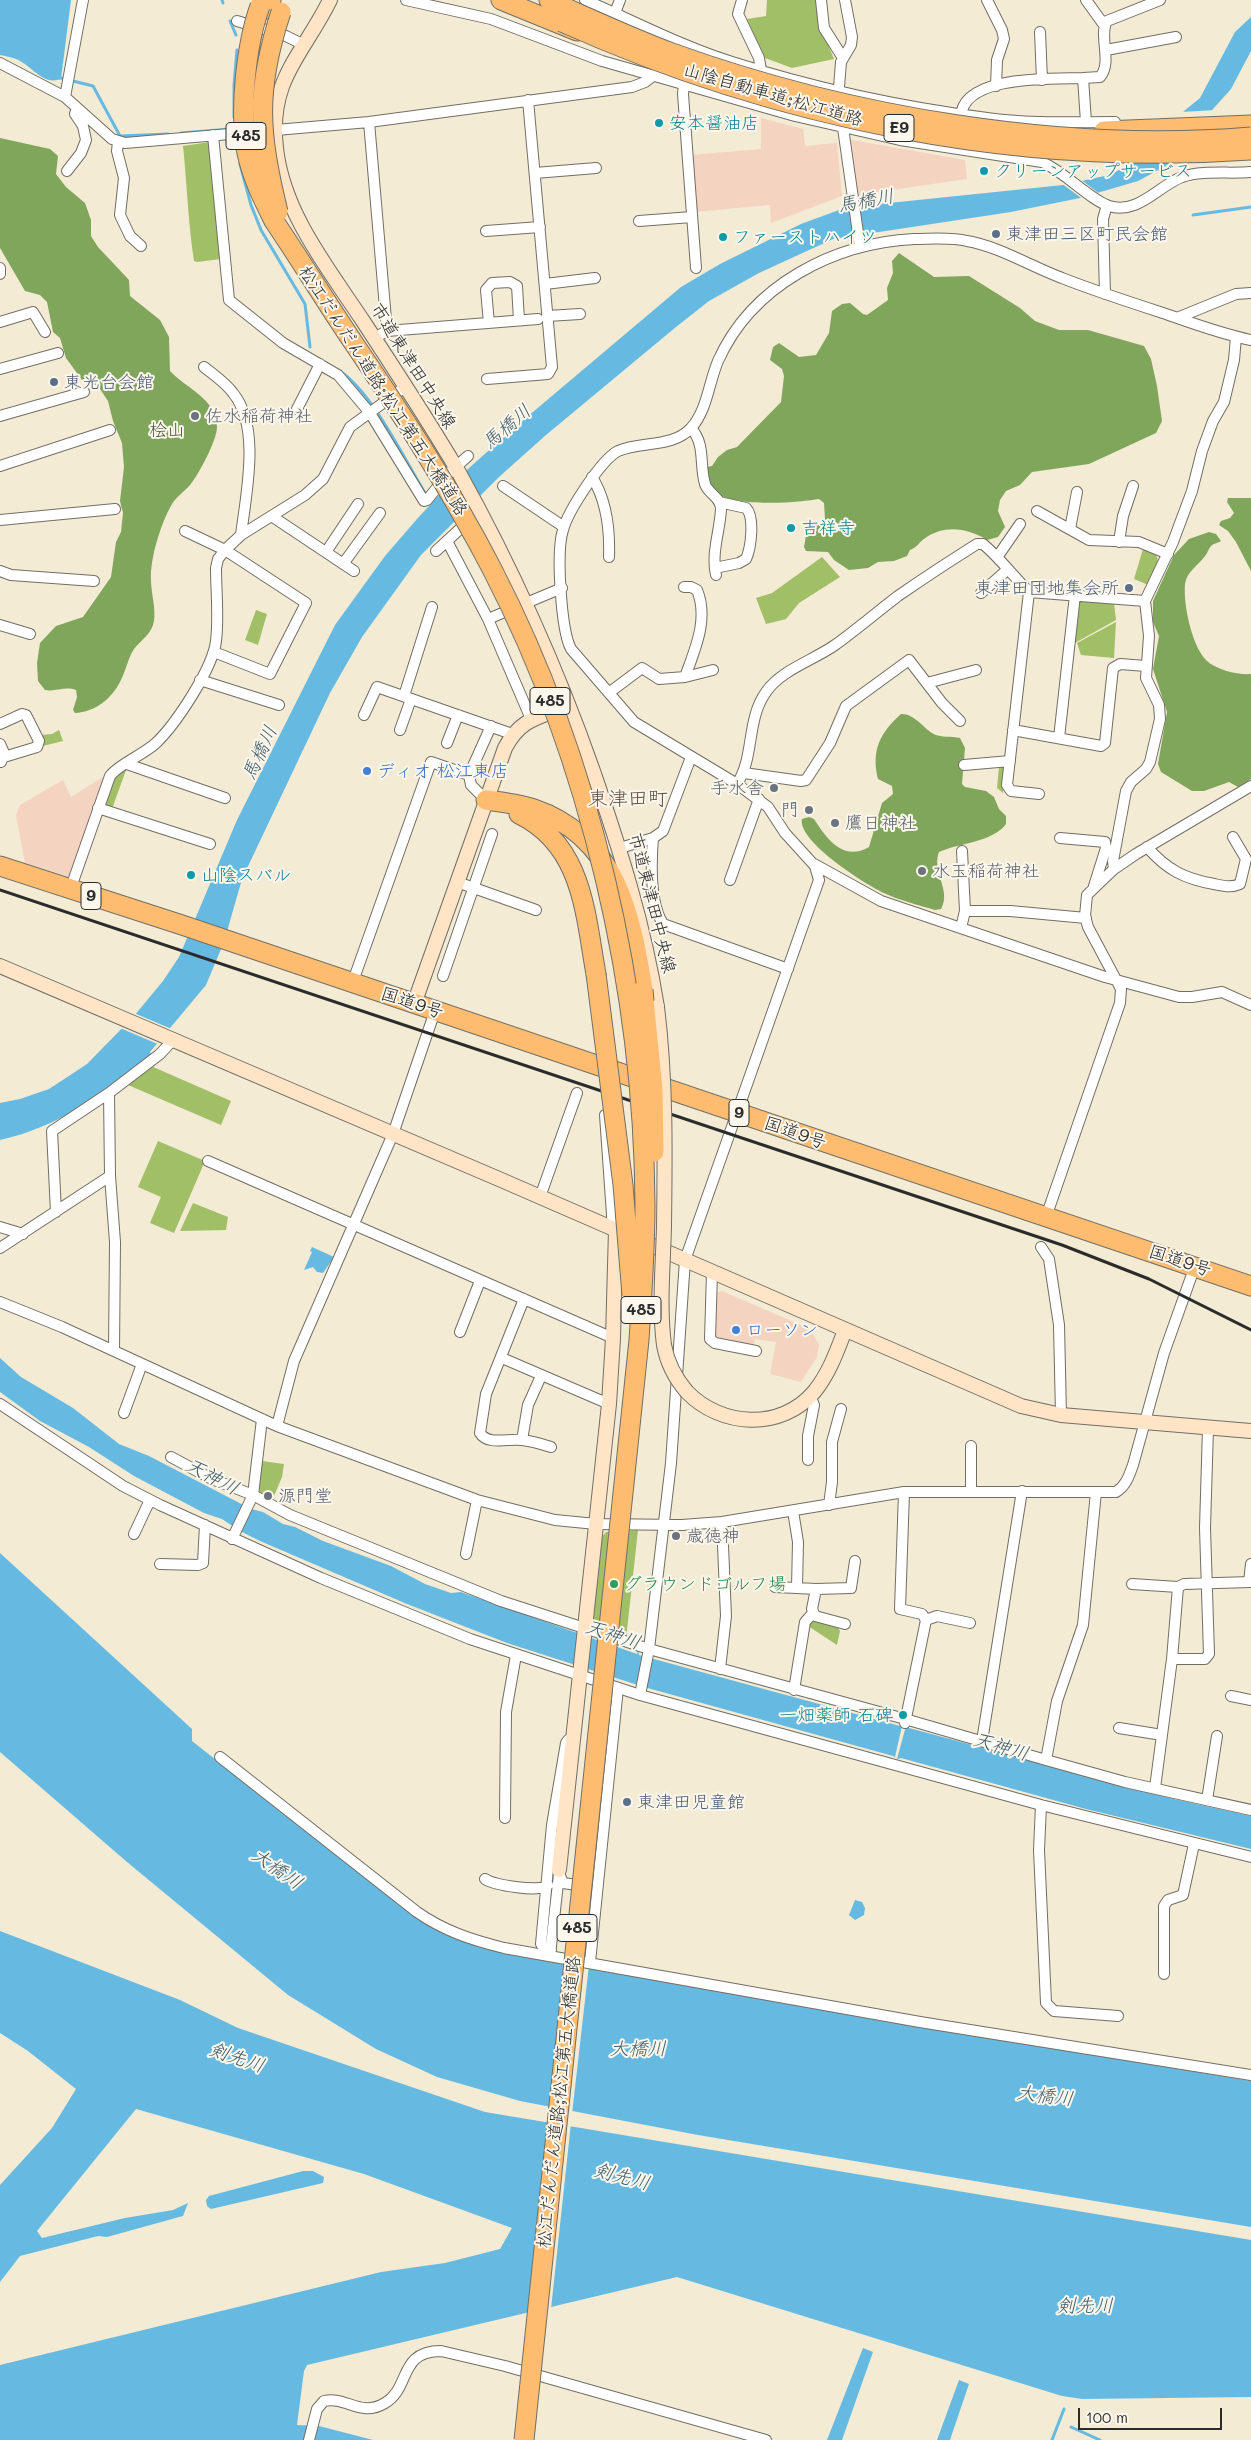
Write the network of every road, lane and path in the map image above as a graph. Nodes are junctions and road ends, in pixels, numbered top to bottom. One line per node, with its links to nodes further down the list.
1 (83, 0): 35 (street)
2 (330, 0): 24 (street, 市道東津田中央線)
3 (406, 0): 15 (street)
4 (501, 0): 18 (highway)
5 (517, 0): 18 (highway, 山陰自動車道;松江道路 / E9)
6 (549, 0): 18 (highway, 山陰自動車道;松江道路 / E9)
7 (586, 0): 17 (street)
8 (620, 0): 17 (street)
9 (742, 0): 28 (street)
10 (821, 0): 26 (street)
11 (845, 0): 26 (street)
12 (987, 0): 34 (street)
13 (1086, 0): 20 (street)
14 (1160, 0): 20 (street)
15 (429, 2): 29 (street)
16 (266, 4): 64 (highway, 485, bridge); 64 (highway, 485, bridge)
17 (615, 13): 23 (street)
18 (563, 19): 44 (highway, 山陰自動車道;松江道路 / E9, bridge); 45 (highway, 山陰自動車道;松江道路 / E9, bridge)
19 (237, 20): 24 (street)
20 (1104, 26): 25 (street)
21 (1040, 32): 31 (street)
22 (1176, 37): 25 (street)
23 (674, 40): 28 (street); 29 (street)
24 (302, 44): 46 (street, 市道東津田中央線)
25 (1106, 50): 30 (street)
26 (844, 58): 33 (street)
27 (0, 63): 35 (street)
28 (761, 70): 38 (street)
29 (656, 75): 32 (street); 36 (street)
30 (1083, 78): 31 (street); 41 (street)
31 (1042, 80): 34 (street)
32 (684, 84): 43 (street); 58 (street)
33 (839, 86)
34 (996, 86): 38 (street)
35 (64, 96): 37 (street)
36 (528, 100): 40 (street); 56 (street)
37 (77, 108): 49 (street); 54 (street)
38 (961, 114): 41 (street); 51 (street)
39 (1251, 116): 41 (street)
40 (369, 122): 46 (street); 78 (street)
41 (1086, 122)
42 (1251, 125): 44 (highway, bridge)
43 (843, 128): 51 (street); 62 (street)
44 (991, 129): 48 (highway, 山陰自動車道;松江道路 / E9, bridge)
45 (908, 130): 50 (highway, 山陰自動車道;松江道路 / E9, bridge); 52 (highway, bridge)
46 (275, 131): 47 (street); 81 (street, 市道東津田中央線)
47 (213, 135): 49 (street); 84 (street)
48 (1251, 137)
49 (118, 142): 63 (street)
50 (1251, 150)
51 (963, 152): 57 (street)
52 (1251, 163)
53 (596, 168): 56 (street)
54 (67, 171)
55 (1251, 172): 57 (street)
56 (535, 173): 60 (street)
57 (1104, 204): 71 (street)
58 (692, 217): 59 (street); 66 (street)
59 (639, 221)
60 (540, 226): 61 (street); 69 (street)
61 (486, 231)
62 (860, 244): 71 (street); 93 (street)
63 (141, 246)
64 (297, 256): 215 (highway, 松江だんだん道路;松江第五大橋道路 / 485, bridge)
65 (0, 268): 67 (street)
66 (696, 268)
67 (0, 274)
68 (595, 278): 69 (street)
69 (545, 284): 73 (street)
70 (1251, 293): 74 (street)
71 (1105, 294): 74 (street)
72 (580, 314): 73 (street)
73 (543, 318): 75 (street); 87 (street)
74 (1177, 318): 80 (street)
75 (519, 320): 77 (street); 77 (street)
76 (0, 322): 79 (street)
77 (489, 323): 78 (street)
78 (387, 331): 81 (street)
79 (45, 332)
80 (1236, 337): 82 (street); 120 (street)
81 (374, 338): 88 (street, 市道東津田中央線)
82 (1251, 340)
83 (58, 353): 86 (street)
84 (320, 364): 90 (street); 91 (street)
85 (204, 367): 114 (street)
86 (0, 369)
87 (487, 379)
88 (405, 387): 91 (street); 97 (street, 市道東津田中央線)
89 (84, 392): 92 (street)
90 (296, 409)
91 (370, 413): 97 (street); 107 (street)
92 (0, 416)
93 (691, 428): 98 (street); 102 (street)
94 (110, 430): 96 (street)
95 (468, 456): 97 (street)
96 (0, 466)
97 (455, 467): 134 (street, 市道東津田中央線)
98 (592, 477): 110 (street); 121 (street)
99 (503, 486): 110 (street)
100 (1133, 486): 116 (street)
101 (1077, 492): 112 (street)
102 (719, 502): 102 (street)
103 (358, 504): 119 (street)
104 (115, 509): 108 (street)
105 (1037, 511): 112 (street)
106 (380, 513): 123 (street)
107 (274, 517): 114 (street); 119 (street)
108 (0, 520)
109 (1020, 524): 122 (street)
110 (564, 527): 129 (street)
111 (461, 528): 115 (street)
112 (1070, 529): 116 (street)
113 (185, 531): 117 (street)
114 (242, 535): 117 (street)
115 (447, 541): 118 (street); 136 (street)
116 (1120, 542): 120 (street)
117 (225, 550): 139 (street); 139 (street)
118 (436, 551)
119 (326, 552): 123 (street)
120 (1168, 554): 133 (street)
121 (609, 556)
122 (998, 556): 124 (street); 167 (street)
123 (343, 564): 126 (street)
124 (1007, 570): 130 (street); 131 (street)
125 (0, 571): 127 (street)
126 (354, 571)
127 (94, 581)
128 (684, 587): 143 (street)
129 (562, 588): 134 (street); 146 (street)
130 (1029, 592): 132 (street); 157 (street)
131 (981, 594)
132 (1075, 595): 133 (street); 159 (street)
133 (1145, 600): 140 (street)
134 (526, 602): 136 (street); 149 (street, 市道東津田中央線)
135 (432, 607): 147 (street)
136 (488, 619): 152 (street)
137 (0, 625): 138 (street)
138 (30, 634)
139 (214, 652): 144 (street)
140 (1146, 666): 159 (street); 186 (street)
141 (713, 670): 143 (street)
142 (976, 670): 145 (street)
143 (685, 677): 146 (street)
144 (200, 680): 148 (street); 165 (street)
145 (928, 683): 153 (street); 167 (street)
146 (610, 692): 162 (street)
147 (408, 697): 150 (street); 151 (street); 156 (street)
148 (280, 705)
149 (570, 705): 152 (street); 182 (street, 市道東津田中央線)
150 (364, 715)
151 (458, 715): 155 (street); 160 (street)
152 (531, 719): 158 (street)
153 (960, 721)
154 (0, 724): 163 (street)
155 (491, 726): 158 (street); 168 (street)
156 (400, 730)
157 (1013, 730): 159 (street); 164 (street)
158 (512, 734): 174 (street)
159 (1059, 738)
160 (447, 743)
161 (0, 744): 163 (street)
162 (691, 757): 169 (street); 178 (street)
163 (2, 760)
164 (1010, 761): 166 (street); 171 (street)
165 (127, 764): 172 (street); 175 (street)
166 (964, 765)
167 (744, 773): 169 (street)
168 (469, 775): 174 (street); 202 (street)
169 (737, 784): 173 (street)
170 (1251, 786): 181 (street)
171 (1039, 794)
172 (225, 798)
173 (759, 799): 184 (street); 187 (street)
174 (486, 800): 188 (street); 215 (highway, bridge); 245 (highway, bridge)
175 (98, 808): 180 (street); 191 (street)
176 (492, 834): 190 (street)
177 (1233, 837): 181 (street)
178 (653, 838): 182 (street); 199 (street)
179 (1060, 838): 189 (street)
180 (210, 844)
181 (1147, 847): 186 (street)
182 (620, 848): 239 (street, 市道東津田中央線, bridge)
183 (962, 851): 193 (street)
184 (813, 864): 197 (street); 199 (street)
185 (0, 866): 191 (highway, 9)
186 (1114, 869): 189 (street)
187 (730, 880)
188 (457, 882): 190 (street); 194 (street)
189 (1094, 886): 195 (street)
190 (473, 888): 192 (street); 196 (street)
191 (70, 890): 202 (highway, 国道9号 / 9)
192 (536, 910)
193 (965, 911): 195 (street); 197 (street)
194 (445, 916): 196 (street); 203 (street)
195 (1086, 918): 201 (street)
196 (462, 921): 200 (street)
197 (961, 928): 201 (street)
198 (0, 966): 206 (street)
199 (788, 969): 210 (street)
200 (443, 976)
201 (1118, 980): 204 (street); 217 (street)
202 (352, 984): 203 (highway, 国道9号 / 9)
203 (414, 1004): 205 (highway, 国道9号 / 9)
204 (1251, 1005)
205 (435, 1011): 210 (highway, 国道9号 / 9); 211 (street)
206 (170, 1039): 207 (street); 211 (street)
207 (110, 1092): 213 (street); 216 (street)
208 (577, 1093): 214 (street)
209 (604, 1102): 220 (street)
210 (738, 1113): 217 (highway, 国道9号 / 9); 224 (street)
211 (393, 1134): 214 (street); 218 (street)
212 (208, 1161): 218 (street)
213 (110, 1176): 216 (street); 234 (street)
214 (540, 1197): 220 (street)
215 (645, 1203): 245 (highway, 松江だんだん道路;松江第五大橋道路 / 485, bridge)
216 (56, 1212): 221 (street)
217 (1046, 1217): 225 (highway, 国道9号 / 9)
218 (353, 1226): 227 (street); 248 (street)
219 (0, 1227): 221 (street)
220 (614, 1230): 224 (street); 233 (street)
221 (23, 1234): 222 (street)
222 (0, 1248)
223 (1041, 1248): 244 (street)
224 (685, 1260): 226 (street); 268 (street)
225 (1195, 1266): 228 (highway, 国道9号 / 9); 247 (street)
226 (712, 1272): 231 (street); 235 (street)
227 (480, 1281): 229 (street); 232 (street)
228 (1251, 1286)
229 (524, 1299): 233 (street); 236 (street)
230 (0, 1302): 234 (street)
231 (845, 1330): 239 (street, 市道東津田中央線); 244 (street)
232 (460, 1332)
233 (614, 1338): 241 (street)
234 (114, 1351): 237 (street)
235 (756, 1351)
236 (502, 1358): 238 (street); 251 (street)
237 (142, 1364): 243 (street); 246 (street)
238 (541, 1376): 241 (street); 251 (street)
239 (810, 1396): 255 (street)
240 (0, 1404): 261 (street)
241 (609, 1404): 266 (street)
242 (841, 1409): 263 (street)
243 (124, 1413)
244 (1061, 1415): 247 (street)
245 (632, 1416): 322 (highway, 松江だんだん道路;松江第五大橋道路 / 485, bridge)
246 (262, 1419): 248 (street); 260 (street)
247 (1145, 1423): 249 (street); 259 (street)
248 (277, 1426): 262 (street)
249 (1208, 1428): 250 (street); 277 (street)
250 (1251, 1431)
251 (522, 1440): 253 (street)
252 (971, 1446): 258 (street)
253 (551, 1447)
254 (171, 1457): 260 (street)
255 (808, 1460)
256 (1022, 1491): 258 (street); 259 (street); 302 (street)
257 (904, 1492): 258 (street); 263 (street); 283 (street)
258 (971, 1492)
259 (1096, 1492): 304 (street)
260 (252, 1497): 270 (street); 286 (street)
261 (150, 1500): 267 (street); 269 (street)
262 (477, 1500): 266 (street); 271 (street)
263 (829, 1504): 264 (street)
264 (793, 1511): 265 (street); 280 (street)
265 (722, 1522): 268 (street); 290 (street)
266 (596, 1524): 268 (street); 286 (street)
267 (205, 1525): 270 (street); 273 (street)
268 (663, 1526): 287 (street)
269 (134, 1534)
270 (232, 1538): 288 (street)
271 (466, 1554)
272 (854, 1561): 281 (street)
273 (160, 1564)
274 (1251, 1564): 275 (street)
275 (1250, 1582): 277 (street)
276 (1132, 1584): 279 (street)
277 (1206, 1584): 279 (street); 289 (street)
278 (775, 1587): 280 (street)
279 (1178, 1587): 289 (street)
280 (797, 1588): 281 (street)
281 (816, 1589): 282 (street)
282 (813, 1613): 285 (street); 293 (street)
283 (926, 1620): 284 (street); 297 (street)
284 (970, 1623)
285 (845, 1624)
286 (584, 1630): 287 (street); 291 (street)
287 (649, 1651): 290 (street); 294 (street)
288 (516, 1656): 291 (street); 309 (street)
289 (1172, 1659): 299 (street)
290 (720, 1669): 293 (street)
291 (579, 1674): 292 (street); 301 (street)
292 (618, 1688): 294 (street); 315 (street)
293 (794, 1690): 297 (street)
294 (640, 1692): 307 (street)
295 (1231, 1696): 296 (street)
296 (1251, 1700)
297 (905, 1721): 302 (street)
298 (1119, 1728): 299 (street)
299 (1162, 1735): 305 (street)
300 (1217, 1736): 306 (street)
301 (573, 1740): 312 (street); 314 (street)
302 (982, 1741): 304 (street)
303 (220, 1757): 316 (street)
304 (1046, 1760): 305 (street)
305 (1155, 1788): 306 (street)
306 (1207, 1800): 308 (street)
307 (1041, 1805): 310 (street); 319 (street)
308 (1251, 1810)
309 (505, 1818)
310 (1194, 1844): 311 (street); 318 (street)
311 (1251, 1857)
312 (559, 1872): 315 (street); 316 (street)
313 (485, 1879): 314 (street)
314 (548, 1885): 316 (street)
315 (598, 1888): 317 (street)
316 (550, 1953): 317 (street)
317 (590, 1962): 320 (street)
318 (1164, 1974)
319 (1118, 2016)
320 (1251, 2075)
321 (309, 2440): 323 (street)
322 (524, 2440)
323 (766, 2440)

